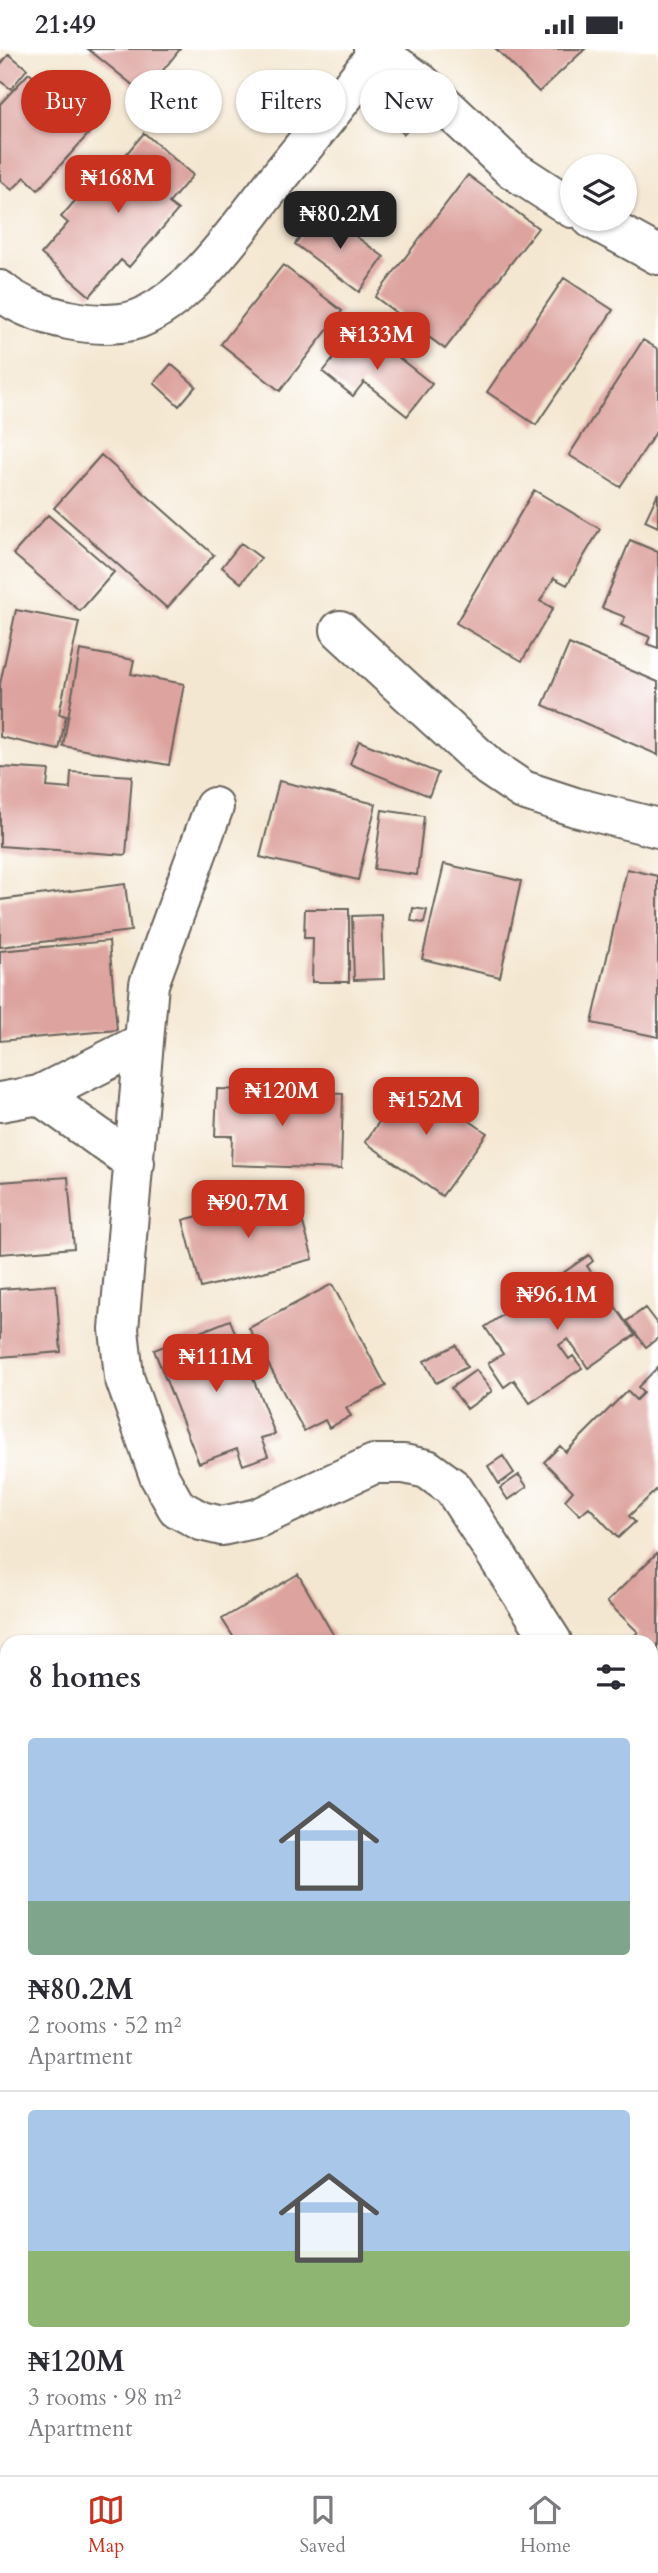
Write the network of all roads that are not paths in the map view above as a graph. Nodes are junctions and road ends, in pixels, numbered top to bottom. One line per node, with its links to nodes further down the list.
1 (375, 51): 2 (street); 5 (street)
2 (560, 200)
3 (614, 231): 4 (street)
4 (658, 255)
5 (0, 290)
6 (340, 630): 8 (street)
7 (214, 807): 9 (street)
8 (658, 828)
9 (144, 1042): 10 (street); 12 (street)
10 (39, 1095): 11 (street); 12 (street)
11 (0, 1102)
12 (135, 1163): 13 (street)
13 (548, 1635)

